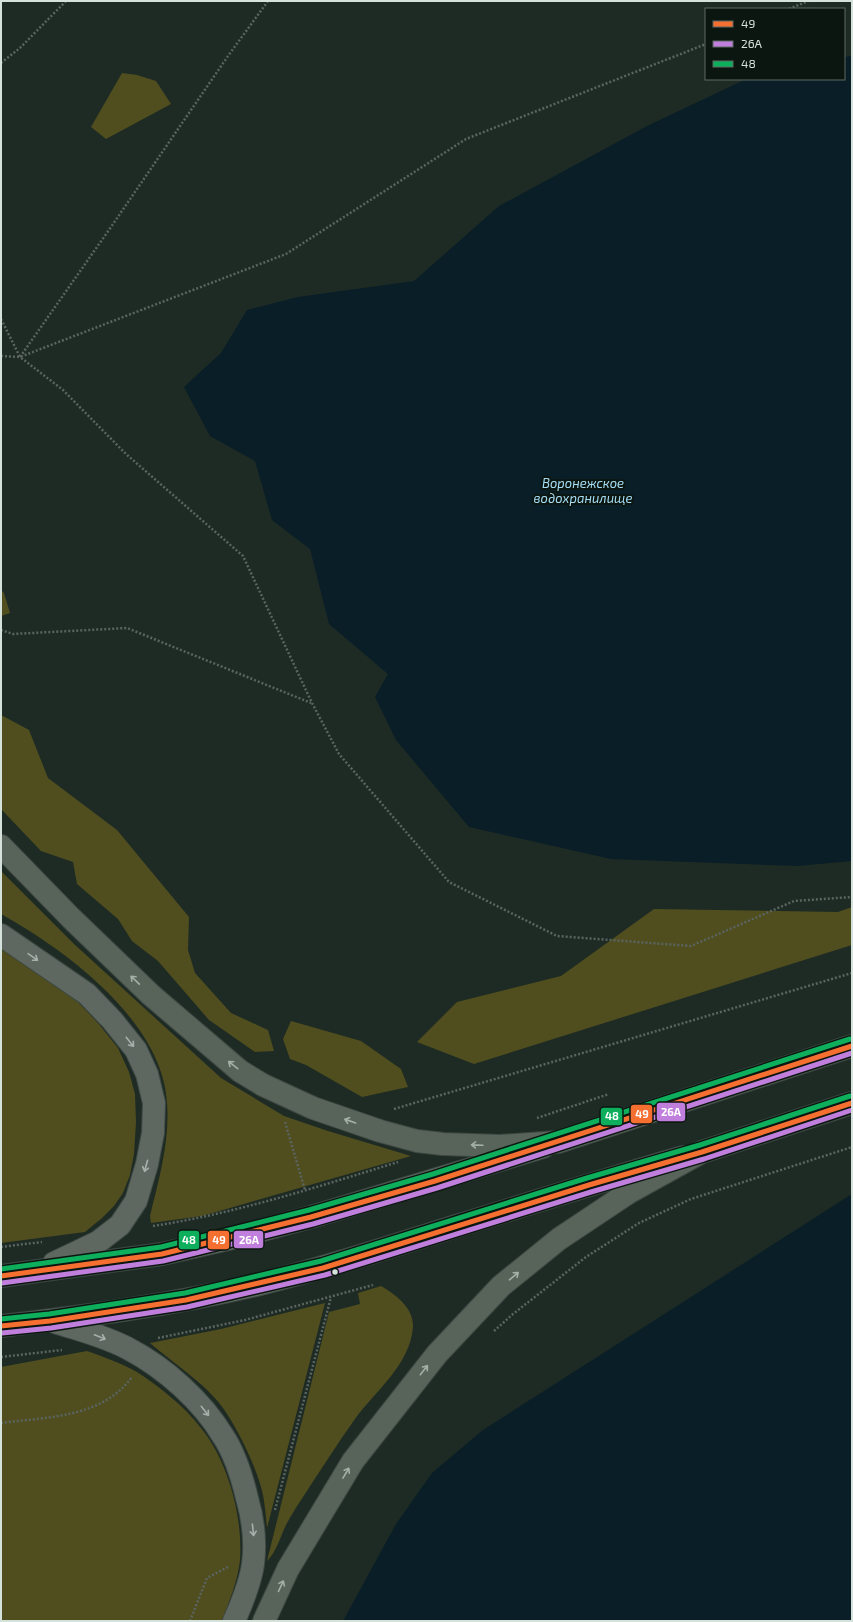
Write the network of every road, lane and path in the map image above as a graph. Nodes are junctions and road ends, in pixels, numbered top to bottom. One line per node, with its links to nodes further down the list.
1 (66, 1): 6 (path)
2 (268, 1): 9 (path)
3 (808, 1): 4 (path)
4 (791, 8)
5 (705, 44): 9 (path)
6 (1, 63)
7 (1, 319): 9 (path)
8 (1, 356): 9 (path)
9 (20, 357): 11 (path)
10 (1, 630): 11 (path)
11 (312, 703): 13 (path)
12 (1, 846): 22 (highway, one-way to 12)
13 (852, 898)
14 (1, 935): 28 (main road, one-way to 28)
15 (852, 973): 19 (path)
16 (852, 1046): 22 (highway)
17 (609, 1094): 21 (path)
18 (852, 1103): 24 (highway)
19 (394, 1110)
20 (284, 1116): 26 (path)
21 (534, 1119)
22 (558, 1142): 28 (main road)
23 (852, 1147): 34 (path)
24 (702, 1152): 32 (main road); 44 (highway, one-way to 24)
25 (398, 1162): 26 (path)
26 (305, 1190): 27 (path)
27 (153, 1226)
28 (33, 1273): 29 (main road)
29 (1, 1276)
30 (373, 1285): 31 (path)
31 (330, 1297): 35 (path); 40 (path)
32 (50, 1321): 33 (main road); 43 (main road, one-way to 43)
33 (1, 1326)
34 (490, 1335)
35 (154, 1339)
36 (66, 1350): 37 (path)
37 (1, 1357)
38 (136, 1372): 39 (path)
39 (1, 1423)
40 (275, 1511)
41 (233, 1564): 42 (path)
42 (190, 1621)
43 (234, 1621)
44 (264, 1621)

